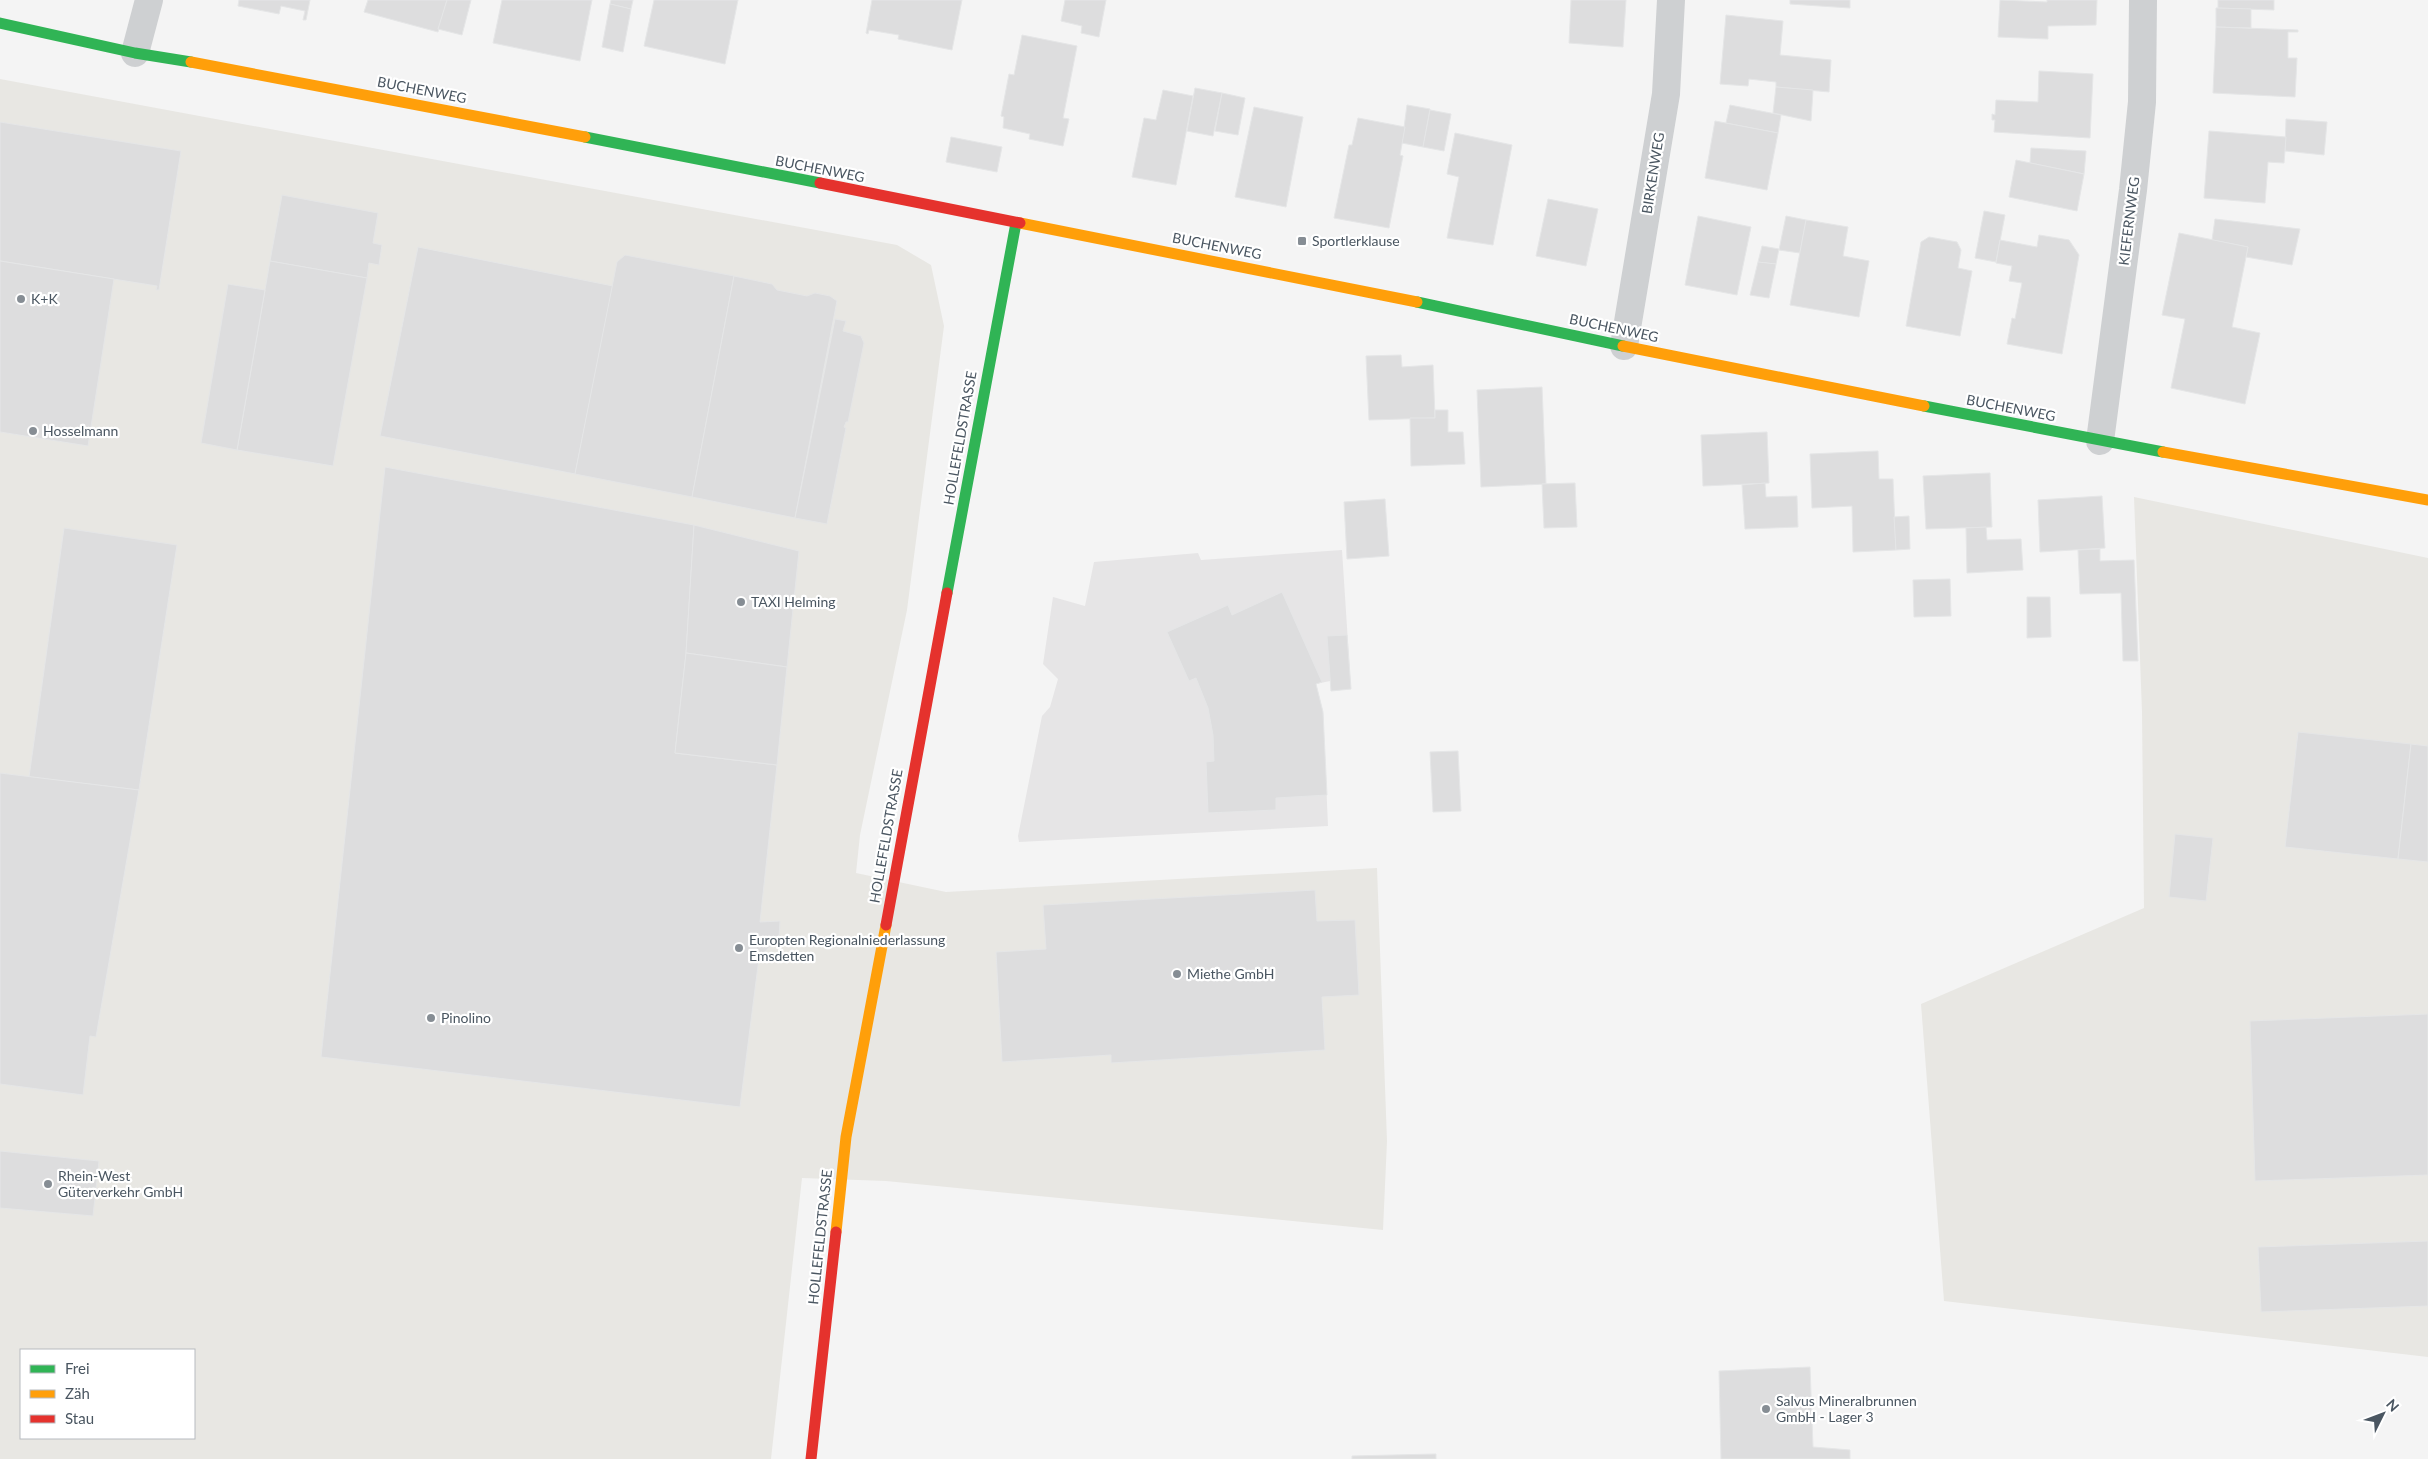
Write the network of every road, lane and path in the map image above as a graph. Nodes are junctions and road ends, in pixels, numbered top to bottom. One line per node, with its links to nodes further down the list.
1 (149, 0): 5 (street)
2 (1671, 0): 7 (street, BIRKENWEG)
3 (2144, 0): 8 (street, KIEFERNWEG)
4 (0, 23): 5 (street, BUCHENWEG)
5 (135, 52): 6 (street, BUCHENWEG)
6 (1016, 223): 7 (street, BUCHENWEG); 10 (street, HOLLEFELDSTRASSE)
7 (1624, 346): 8 (street, BUCHENWEG)
8 (2100, 441): 9 (street, BUCHENWEG)
9 (2428, 500)
10 (811, 1459)

